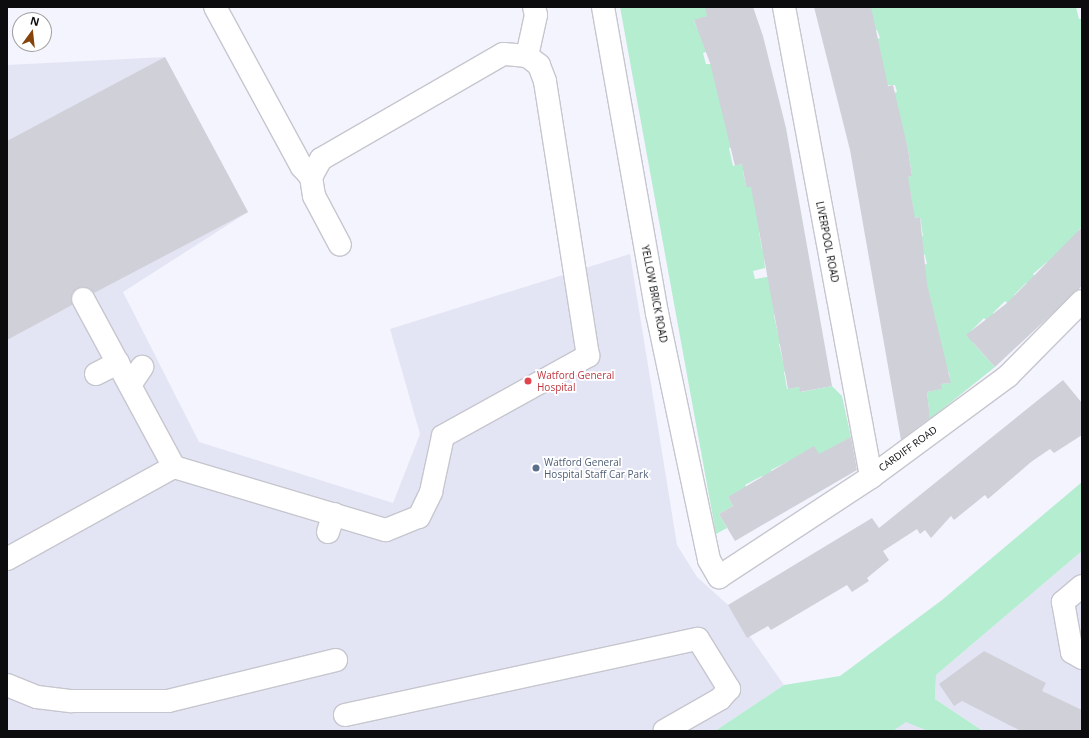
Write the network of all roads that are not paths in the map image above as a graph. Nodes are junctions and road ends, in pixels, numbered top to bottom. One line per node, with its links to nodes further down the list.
1 (215, 7): 6 (street)
2 (534, 7): 5 (street)
3 (603, 7): 17 (street, YELLOW BRICK ROAD)
4 (784, 7): 15 (street, LIVERPOOL ROAD)
5 (527, 56): 6 (street); 14 (street)
6 (311, 177): 7 (street)
7 (340, 245)
8 (84, 299): 10 (street)
9 (1082, 301): 15 (street, CARDIFF ROAD)
10 (118, 363): 12 (street); 13 (street)
11 (142, 367): 13 (street)
12 (96, 374)
13 (130, 385): 14 (street)
14 (174, 467): 16 (street)
15 (871, 477): 17 (street, CARDIFF ROAD)
16 (7, 559)
17 (719, 577)
18 (1082, 586): 19 (street)
19 (1082, 658)
20 (336, 660): 21 (street)
21 (7, 685)
22 (345, 715): 23 (street)
23 (664, 731)

